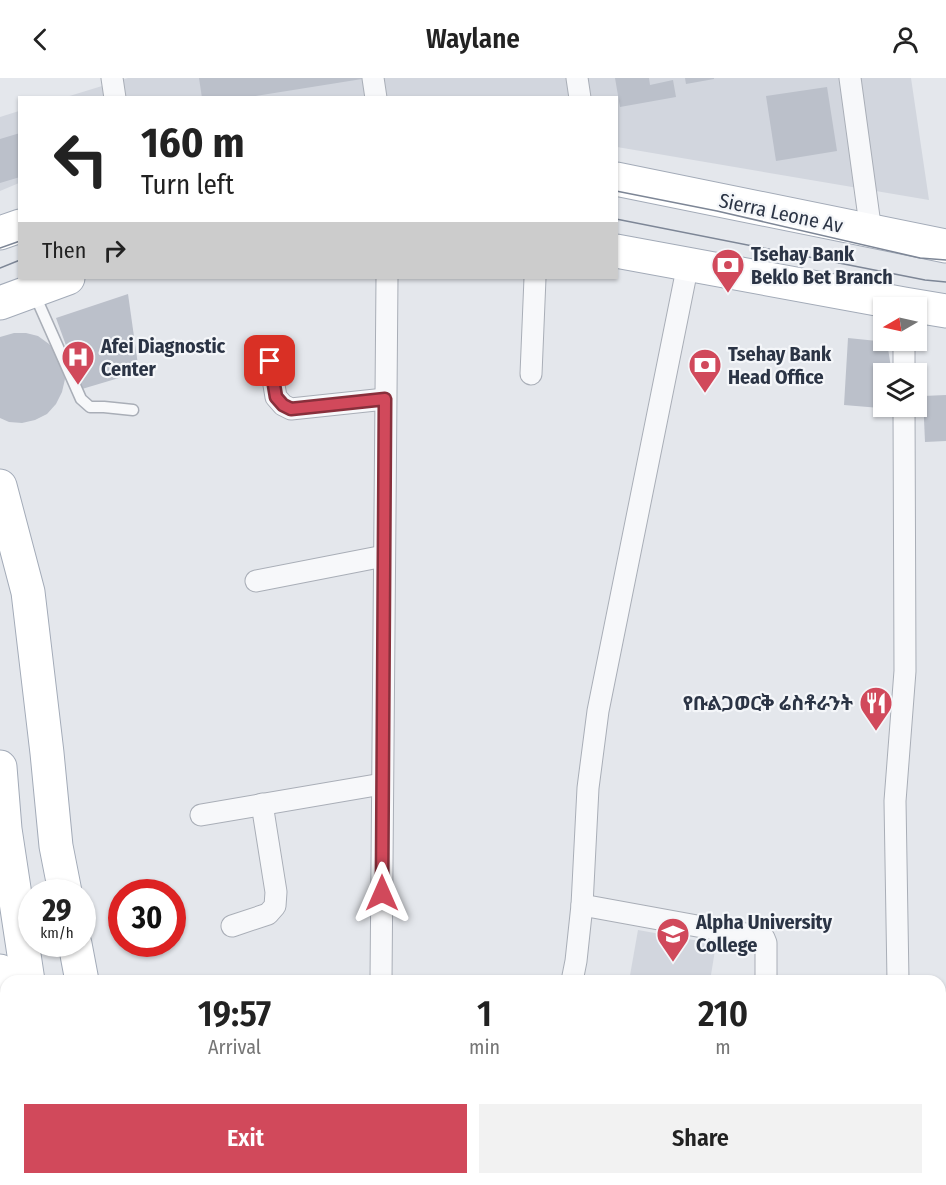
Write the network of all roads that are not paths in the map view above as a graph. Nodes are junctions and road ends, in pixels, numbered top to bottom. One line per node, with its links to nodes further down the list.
1 (112, 78): 5 (street)
2 (373, 78): 6 (street)
3 (578, 78): 7 (street)
4 (850, 78): 10 (street)
5 (114, 96)
6 (376, 96)
7 (580, 96)
8 (618, 179): 10 (main road, Sierra Leone Av)
9 (18, 227): 11 (main road)
10 (871, 232): 12 (main road, Sierra Leone Av)
11 (0, 233)
12 (946, 246)
13 (618, 251): 14 (main road)
14 (688, 264): 19 (main road); 38 (street)
15 (65, 279): 18 (main road)
16 (387, 279): 25 (street)
17 (535, 279): 24 (street)
18 (33, 290): 20 (main road); 26 (lane)
19 (873, 300)
20 (0, 303)
21 (927, 309): 22 (main road)
22 (946, 311)
23 (270, 361): 25 (street)
24 (531, 374)
25 (385, 399): 29 (street)
26 (133, 410)
27 (904, 417): 48 (street)
28 (0, 486): 37 (main road)
29 (384, 556): 31 (street); 33 (street)
30 (0, 560): 36 (main road)
31 (256, 581)
32 (0, 767): 42 (main road)
33 (382, 784): 34 (street); 45 (street)
34 (262, 804): 35 (street); 39 (street)
35 (201, 814)
36 (45, 879)
37 (62, 879)
38 (582, 905): 46 (street); 47 (street)
39 (232, 926)
40 (56, 957): 43 (main road)
41 (77, 957): 44 (main road)
42 (27, 975)
43 (59, 975)
44 (81, 975)
45 (381, 975)
46 (573, 975)
47 (766, 975)
48 (898, 975)

